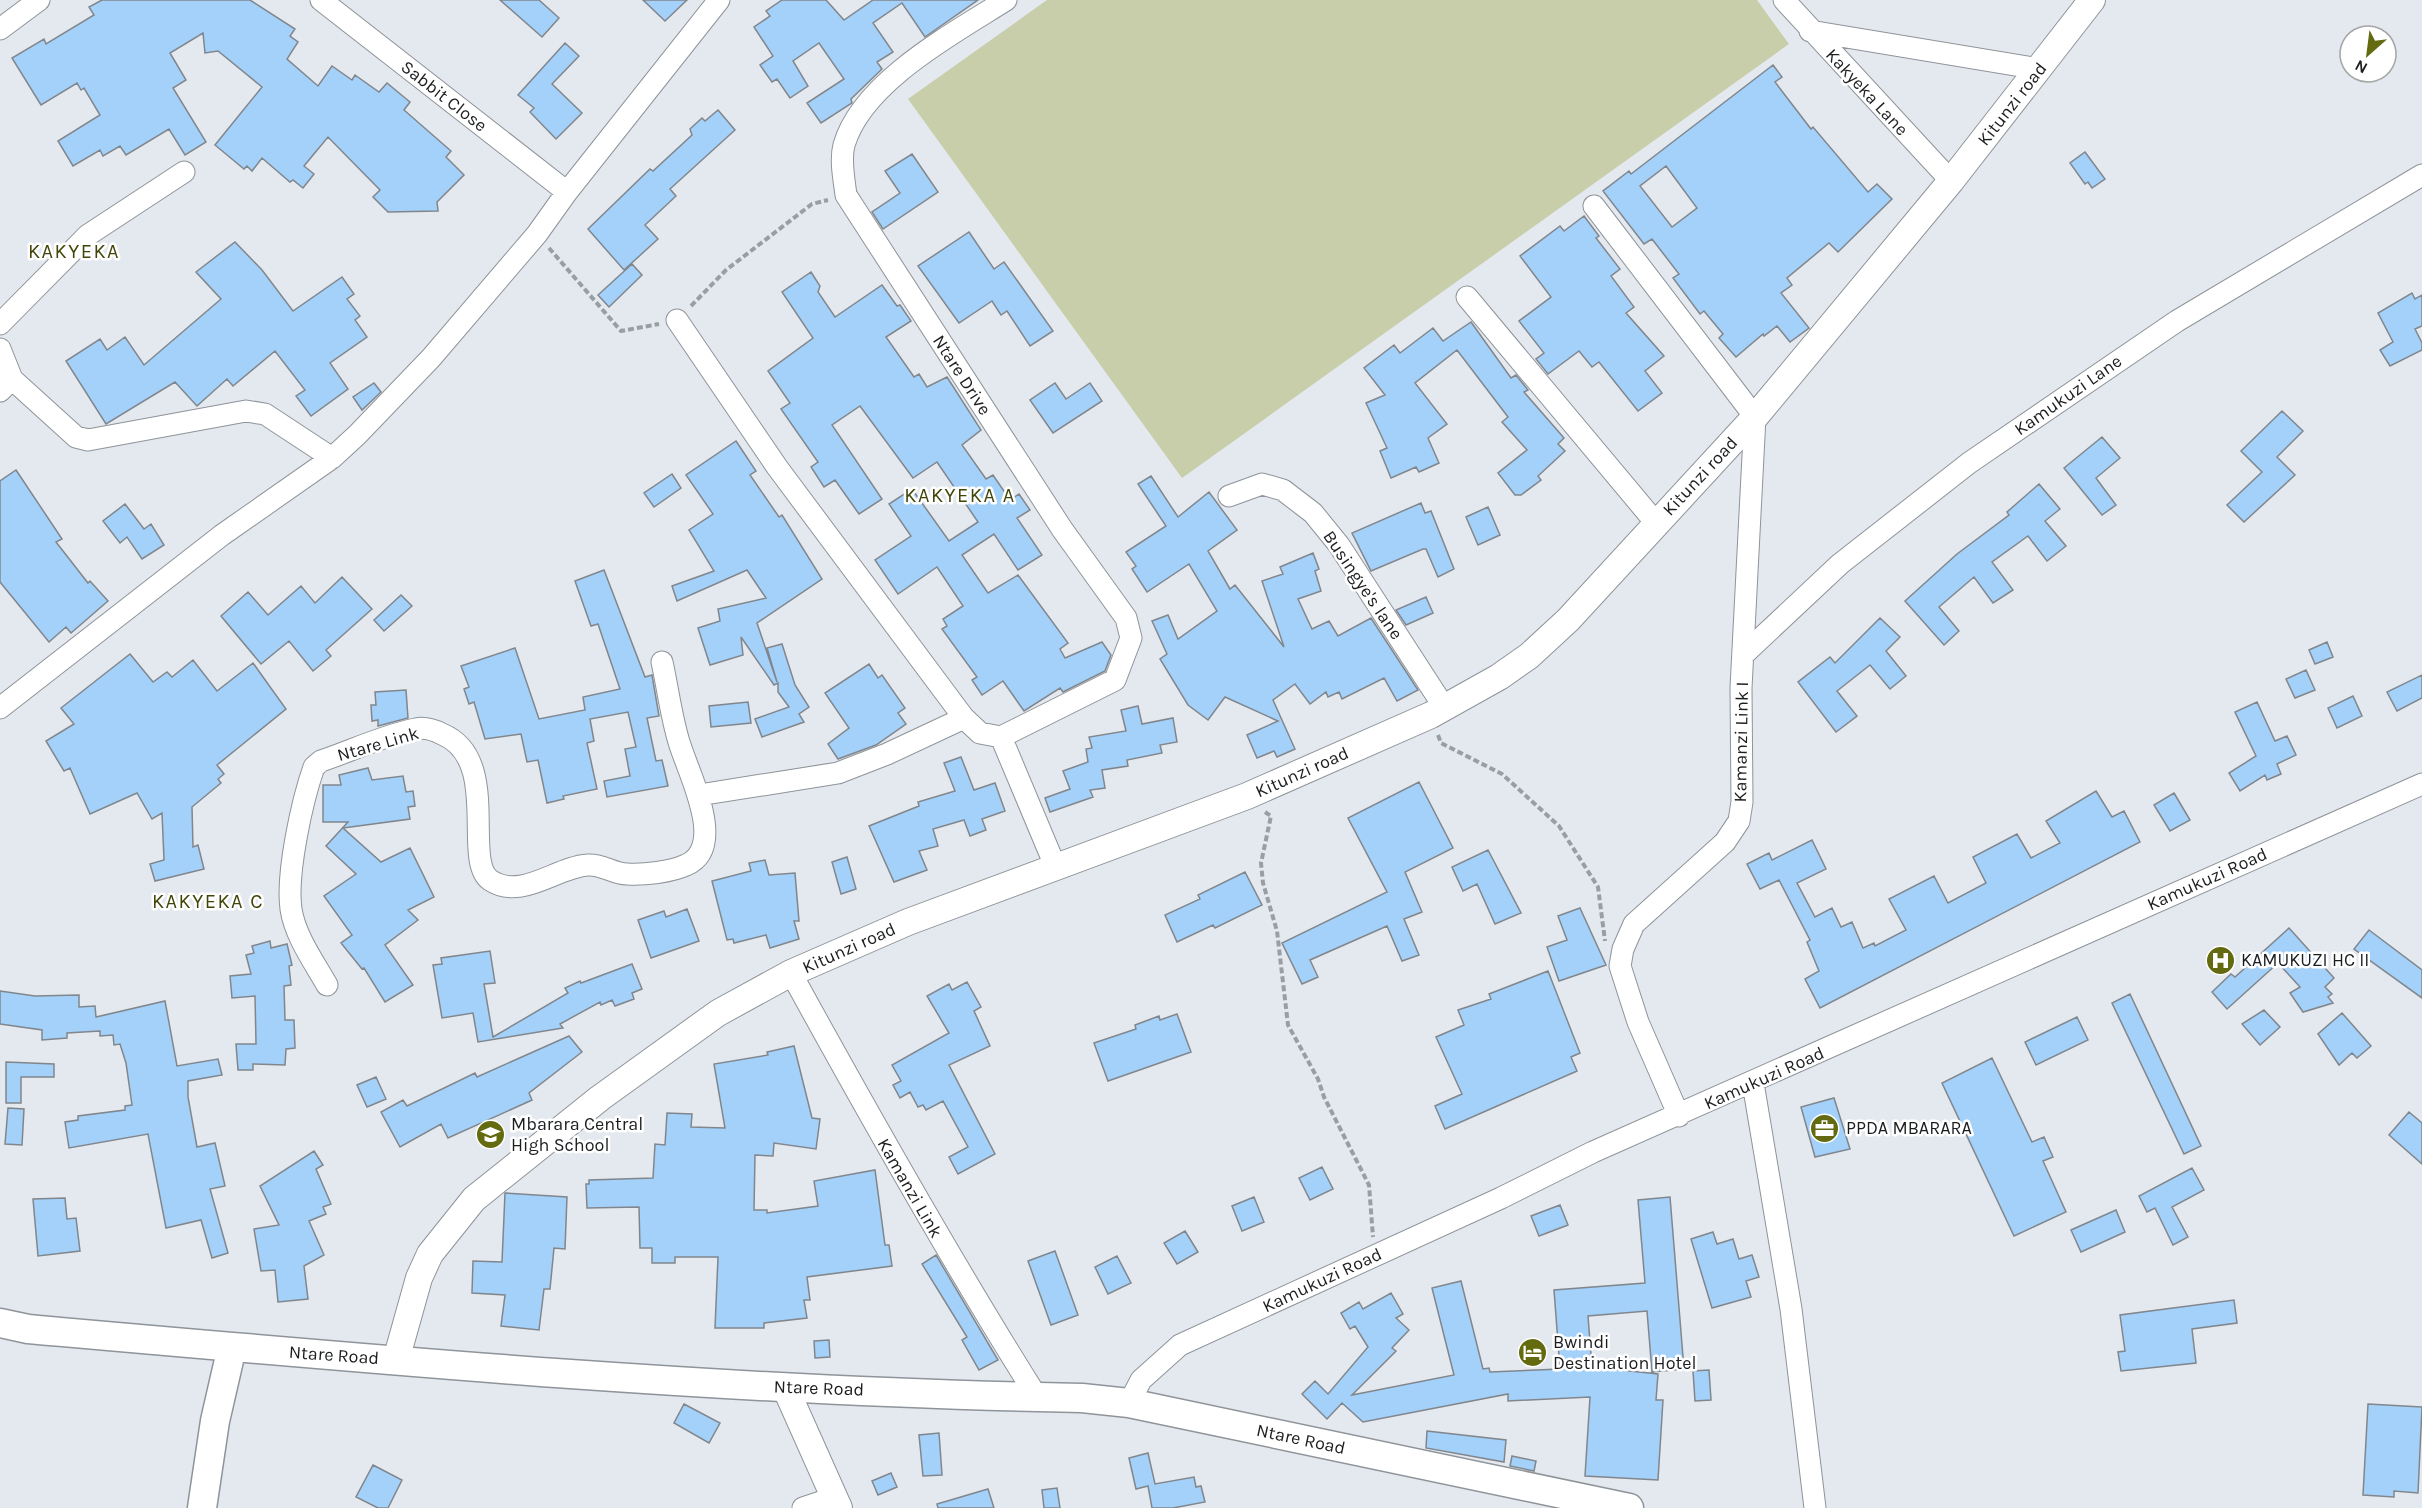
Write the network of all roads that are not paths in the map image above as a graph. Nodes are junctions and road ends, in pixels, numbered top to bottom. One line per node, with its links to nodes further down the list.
1 (39, 0): 7 (street)
2 (321, 0): 13 (street, Sabbit Close)
3 (719, 0): 13 (street)
4 (1006, 0): 29 (street, Ntare Drive)
5 (1784, 0): 8 (street, Kakyeka Lane)
6 (2092, 0): 9 (street, Kitunzi road)
7 (0, 29)
8 (1810, 31): 9 (street); 12 (street, Kakyeka Lane)
9 (2039, 69): 12 (street, Kitunzi road)
10 (184, 172): 17 (street)
11 (2422, 175): 24 (street, Kamukuzi Lane)
12 (1951, 182): 20 (street, Kitunzi road)
13 (567, 192): 21 (street)
14 (1594, 206): 20 (street)
15 (1467, 297): 23 (street)
16 (676, 320): 28 (street)
17 (0, 324)
18 (0, 349): 19 (street)
19 (6, 385): 21 (street)
20 (1755, 417): 23 (street, Kitunzi road); 24 (street, Kamanzi Link I)
21 (332, 458): 26 (street)
22 (1229, 496): 27 (street, Busingye's lane)
23 (1656, 524): 27 (street, Kitunzi road)
24 (1743, 655): 36 (street, Kamanzi Link I)
25 (663, 662): 31 (street, Ntare Link)
26 (0, 708)
27 (1438, 711): 32 (street, Kitunzi road)
28 (963, 718): 29 (street); 31 (street)
29 (1001, 737): 32 (street)
30 (2422, 784): 35 (street, Kamukuzi Road)
31 (699, 795): 34 (street, Ntare Link)
32 (1056, 868): 33 (street, Kitunzi road)
33 (791, 974): 39 (street, Kitunzi road); 41 (street, Kamanzi Link)
34 (327, 985)
35 (1753, 1083): 36 (street, Kamukuzi Road); 47 (street)
36 (1679, 1116): 42 (street, Kamukuzi Road)
37 (0, 1323): 38 (main road, Ntare Road)
38 (232, 1347): 39 (main road, Ntare Road); 44 (main road)
39 (396, 1360): 40 (main road, Ntare Road)
40 (784, 1387): 41 (main road, Ntare Road); 43 (street)
41 (1037, 1397): 42 (main road, Ntare Road)
42 (1129, 1403): 46 (main road, Ntare Road)
43 (836, 1503): 45 (street)
44 (202, 1508)
45 (803, 1508)
46 (1629, 1508)
47 (1815, 1508)

